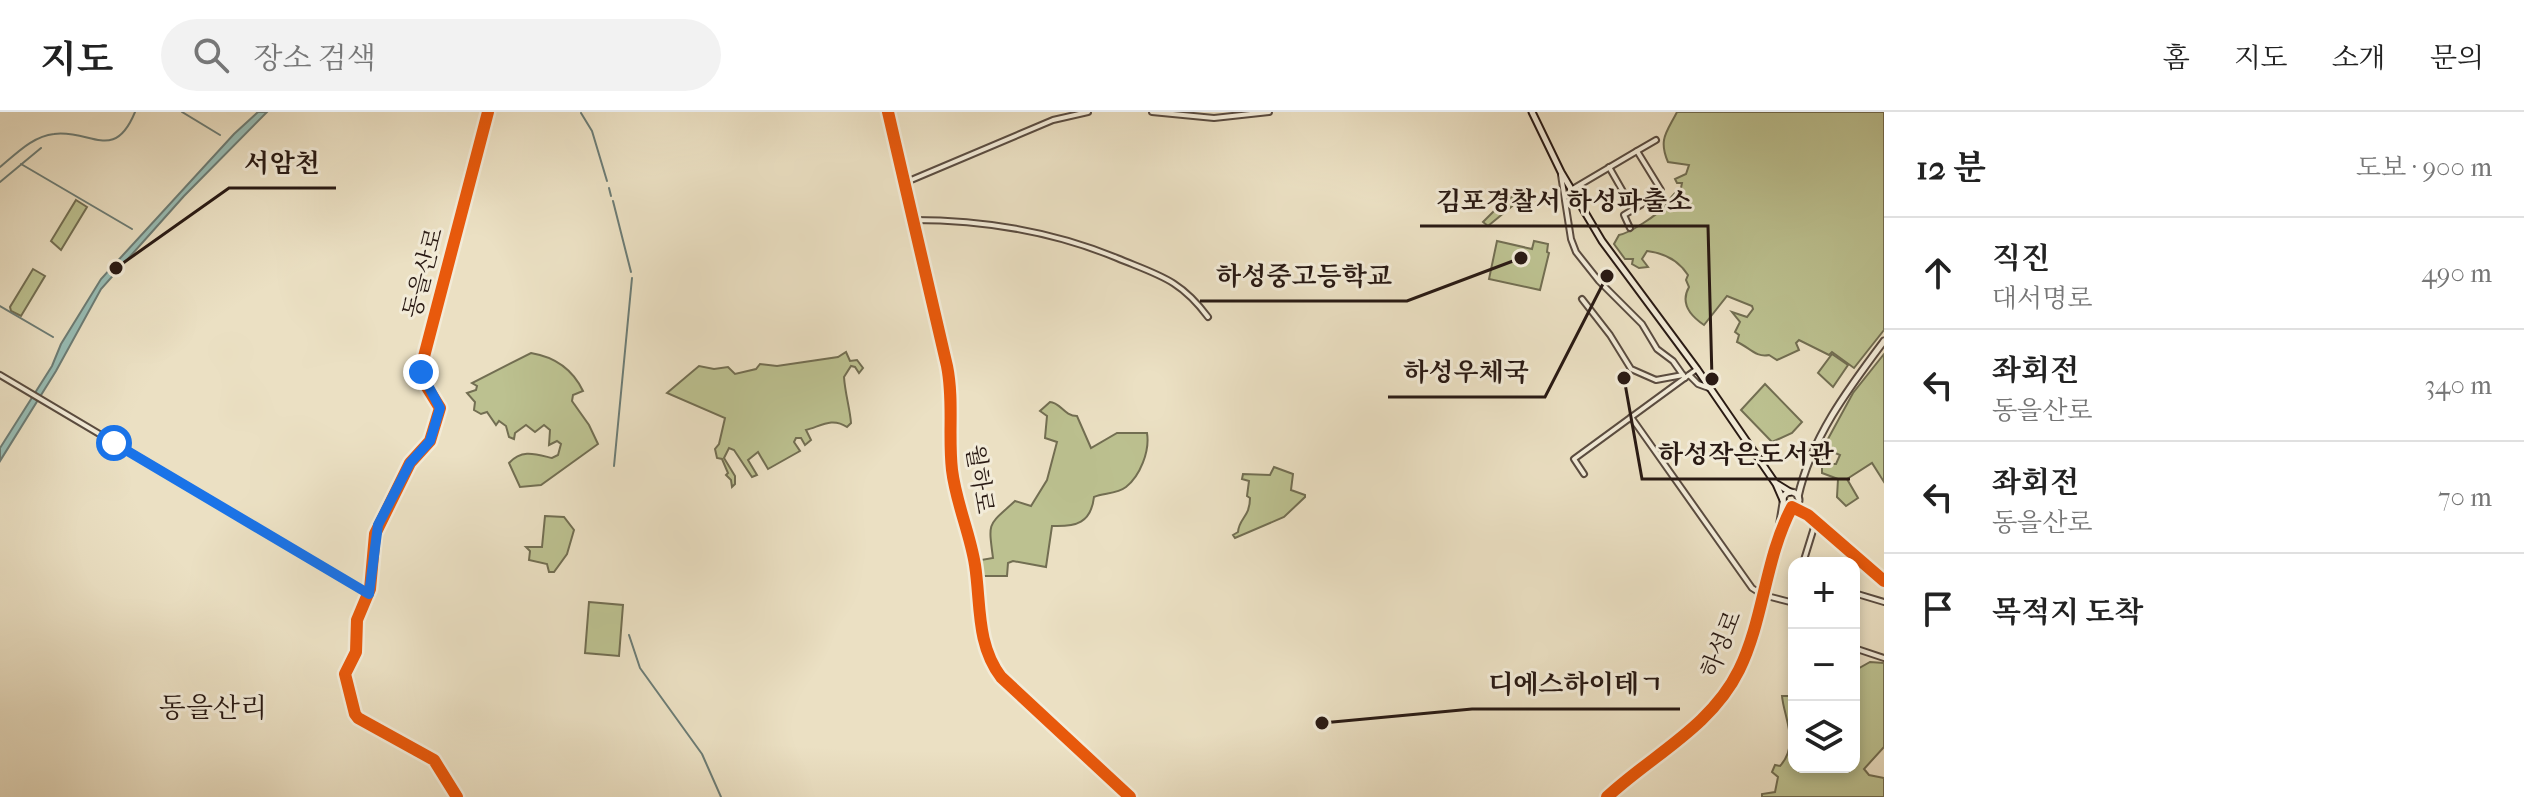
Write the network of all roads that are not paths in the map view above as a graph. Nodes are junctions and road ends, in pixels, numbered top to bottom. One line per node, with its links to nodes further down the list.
1 (488, 112): 36 (street, 동을산로)
2 (888, 112): 11 (street, 월하로)
3 (1088, 112): 11 (street)
4 (1152, 112): 5 (street)
5 (1269, 112)
6 (1532, 112): 10 (street)
7 (1656, 140): 8 (street)
8 (1637, 151): 9 (street); 13 (street)
9 (1609, 167): 12 (street); 13 (street)
10 (1561, 172): 12 (street); 21 (street)
11 (904, 183): 14 (street, 월하로)
12 (1571, 190): 19 (street)
13 (1633, 209): 15 (street)
14 (913, 220): 17 (street); 44 (street, 월하로)
15 (1630, 228)
16 (1582, 299): 21 (street)
17 (1208, 317)
18 (1884, 341): 25 (street)
19 (1697, 369): 21 (street); 22 (street)
20 (0, 375): 36 (street)
21 (1686, 376): 22 (street); 23 (street)
22 (1709, 388): 26 (street)
23 (1631, 417): 24 (street); 37 (street)
24 (1584, 474)
25 (1803, 474): 27 (street); 28 (street)
26 (1776, 484): 27 (street); 29 (street)
27 (1790, 492): 28 (street); 29 (street)
28 (1798, 498): 30 (street, 하성로); 31 (street)
29 (1783, 501): 30 (street); 33 (street)
30 (1792, 507): 31 (street); 33 (street, 하성로)
31 (1808, 515): 32 (street)
32 (1816, 521): 34 (street); 35 (street)
33 (1778, 533): 37 (street, 하성로)
34 (1805, 557)
35 (1884, 581)
36 (369, 594): 43 (street, 동을산로)
37 (1763, 595): 39 (street); 45 (street, 하성로)
38 (1860, 595): 40 (street)
39 (1788, 601)
40 (1884, 602)
41 (1860, 650): 42 (street)
42 (1884, 658)
43 (457, 797)
44 (1130, 797)
45 (1607, 797)

